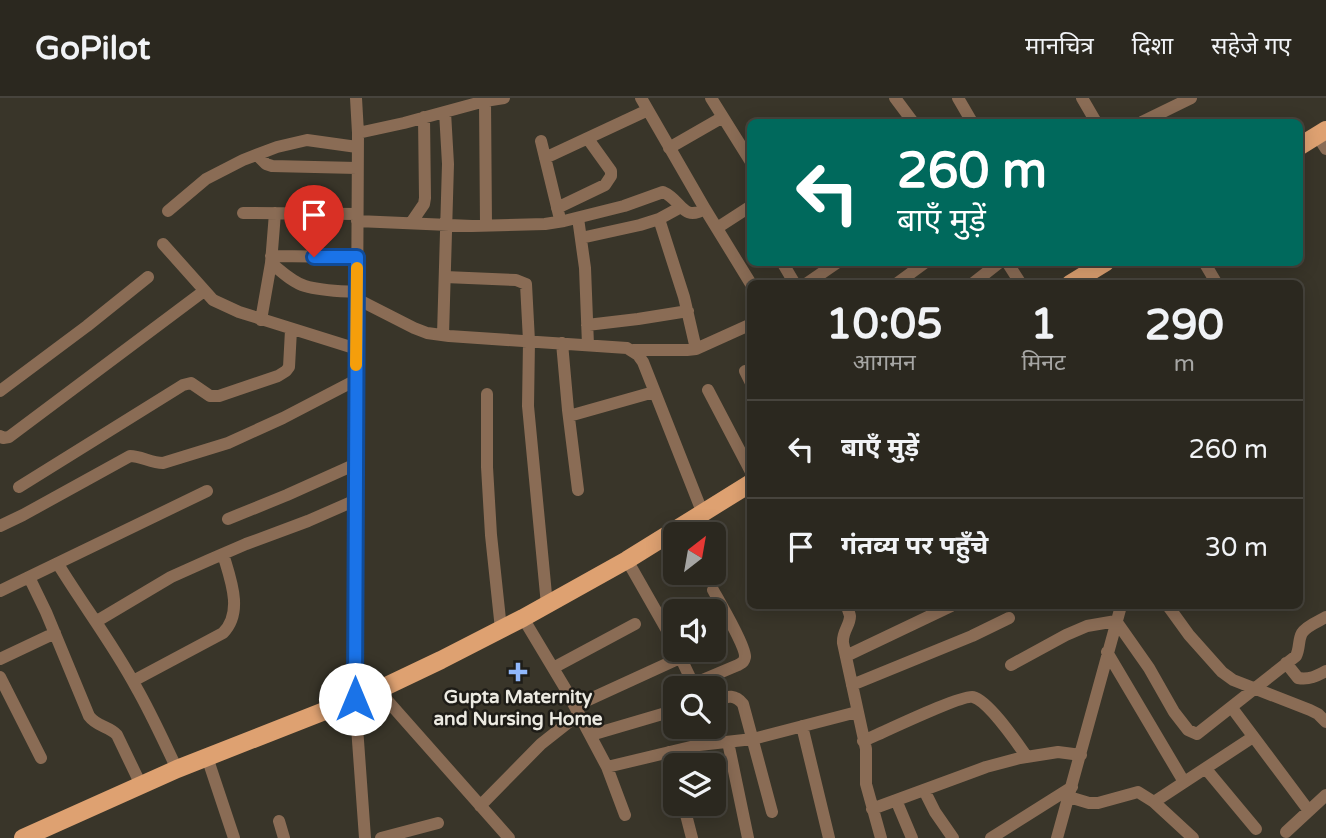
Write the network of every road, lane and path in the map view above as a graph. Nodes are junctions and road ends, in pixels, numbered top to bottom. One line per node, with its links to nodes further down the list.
1 (356, 98): 17 (street)
2 (501, 98): 8 (street)
3 (641, 98): 10 (street)
4 (895, 98): 13 (street)
5 (958, 98): 14 (street)
6 (1082, 98): 15 (street)
7 (1191, 98): 16 (street)
8 (485, 101): 11 (street); 41 (street)
9 (719, 105): 23 (street); 25 (street)
10 (648, 110): 19 (street); 23 (street)
11 (445, 112): 12 (street); 40 (street)
12 (424, 117): 17 (street); 39 (street)
13 (911, 119)
14 (970, 119)
15 (1092, 119)
16 (1148, 119)
17 (358, 133): 22 (street)
18 (1323, 138): 21 (main road)
19 (588, 139): 26 (street); 29 (street)
20 (541, 141): 26 (street)
21 (1303, 145)
22 (358, 147): 24 (street); 27 (street)
23 (670, 148): 30 (street)
24 (257, 155): 27 (street); 32 (street)
25 (747, 155)
26 (545, 158): 29 (street)
27 (357, 168): 35 (street)
28 (681, 207): 30 (street); 36 (street); 37 (street)
29 (557, 208): 38 (street)
30 (705, 209): 42 (street)
31 (747, 209): 42 (street)
32 (168, 211)
33 (243, 213): 34 (street)
34 (275, 213): 35 (street); 46 (street)
35 (357, 218): 39 (street); 45 (street)
36 (578, 218): 38 (street); 43 (street)
37 (659, 219): 43 (street); 60 (street)
38 (561, 222): 41 (street)
39 (411, 223): 40 (street)
40 (446, 224): 41 (street); 52 (street)
41 (486, 225)
42 (717, 228): 53 (street)
43 (581, 238): 62 (street)
44 (163, 244): 58 (street)
45 (357, 257): 46 (street); 59 (street)
46 (271, 260): 59 (street); 61 (street)
47 (832, 266): 54 (street)
48 (921, 266): 55 (street)
49 (995, 266): 56 (street)
50 (1099, 266): 57 (main road)
51 (148, 277): 74 (street)
52 (445, 277): 65 (street); 66 (street)
53 (749, 280)
54 (812, 280)
55 (901, 280)
56 (977, 280)
57 (1077, 280)
58 (204, 291): 61 (street); 78 (street)
59 (357, 296): 65 (street); 69 (street)
60 (688, 311): 62 (street); 70 (street)
61 (261, 320): 64 (street)
62 (587, 325): 68 (street)
63 (747, 326): 70 (street)
64 (291, 330): 69 (street); 82 (street)
65 (443, 335): 66 (street)
66 (529, 341): 67 (street); 95 (street)
67 (562, 343): 68 (street); 77 (street)
68 (588, 345): 71 (street)
69 (357, 349): 72 (street)
70 (696, 349): 71 (street)
71 (633, 350): 75 (street)
72 (356, 380): 79 (street); 88 (street)
73 (708, 390): 80 (street)
74 (0, 391)
75 (654, 392): 77 (street); 86 (street)
76 (487, 394): 107 (street)
77 (569, 416): 83 (street)
78 (0, 436)
79 (356, 464): 85 (street); 87 (street)
80 (747, 464)
81 (747, 486): 86 (main road)
82 (19, 487)
83 (578, 490)
84 (207, 491): 91 (street)
85 (356, 500): 89 (street); 124 (street)
86 (703, 514): 90 (main road)
87 (228, 519)
88 (0, 526)
89 (223, 554): 103 (street); 119 (street)
90 (627, 561): 95 (main road); 106 (street)
91 (58, 564): 92 (street); 103 (street)
92 (29, 577): 94 (street); 108 (street)
93 (713, 590): 117 (street)
94 (0, 591)
95 (547, 605): 101 (main road)
96 (847, 609): 110 (street)
97 (945, 609): 110 (street)
98 (1120, 609): 104 (street)
99 (1172, 609): 121 (street)
100 (1326, 617): 113 (street)
101 (523, 618): 107 (main road); 115 (street)
102 (1009, 618): 120 (street)
103 (96, 621): 119 (street)
104 (1116, 621): 109 (street); 114 (street); 125 (street)
105 (635, 624): 115 (street)
106 (663, 625)
107 (501, 629): 122 (main road)
108 (55, 634): 111 (street); 145 (street)
109 (1107, 652): 137 (street); 144 (street)
110 (846, 656): 120 (street)
111 (0, 659)
112 (663, 660): 126 (street)
113 (1286, 663): 116 (street); 121 (street)
114 (1011, 666)
115 (554, 668): 126 (street)
116 (1326, 671)
117 (715, 676)
118 (0, 677): 140 (street)
119 (133, 681): 142 (street)
120 (852, 685): 127 (street)
121 (1256, 689): 125 (street); 129 (street)
122 (378, 690): 124 (main road); 151 (street)
123 (726, 697): 133 (street)
124 (355, 699): 138 (main road); 164 (street)
125 (1232, 708): 132 (street)
126 (577, 710): 131 (street); 151 (street)
127 (857, 712): 130 (street); 134 (street)
128 (663, 714): 131 (street)
129 (1326, 722)
130 (802, 726): 133 (street); 169 (street)
131 (590, 735): 141 (street)
132 (1253, 737): 143 (street); 153 (street)
133 (753, 739): 135 (street); 154 (street)
134 (863, 741): 139 (street); 152 (street)
135 (728, 742): 136 (street); 168 (street)
136 (669, 752): 141 (street)
137 (1081, 755): 139 (street); 147 (street)
138 (207, 757): 142 (main road); 162 (street)
139 (1027, 757): 146 (street)
140 (41, 758)
141 (607, 767): 155 (street)
142 (177, 769): 145 (main road)
143 (1206, 769): 144 (street); 159 (street)
144 (1184, 782): 150 (street)
145 (141, 785): 161 (main road)
146 (924, 790): 149 (street); 172 (street)
147 (1070, 792): 150 (street); 173 (street); 174 (street)
148 (1326, 795): 153 (street)
149 (896, 800): 152 (street); 171 (street)
150 (1154, 802): 175 (street)
151 (481, 806): 166 (street)
152 (872, 809): 170 (street)
153 (1309, 811): 160 (street)
154 (772, 812)
155 (625, 815)
156 (687, 816): 167 (street)
157 (279, 821): 163 (street)
158 (438, 823): 165 (street)
159 (1256, 829)
160 (1286, 831)
161 (23, 838)
162 (234, 838)
163 (285, 838)
164 (365, 838)
165 (381, 838)
166 (509, 838)
167 (692, 838)
168 (748, 838)
169 (829, 838)
170 (881, 838)
171 (912, 838)
172 (953, 838)
173 (991, 838)
174 (1057, 838)
175 (1193, 838)

